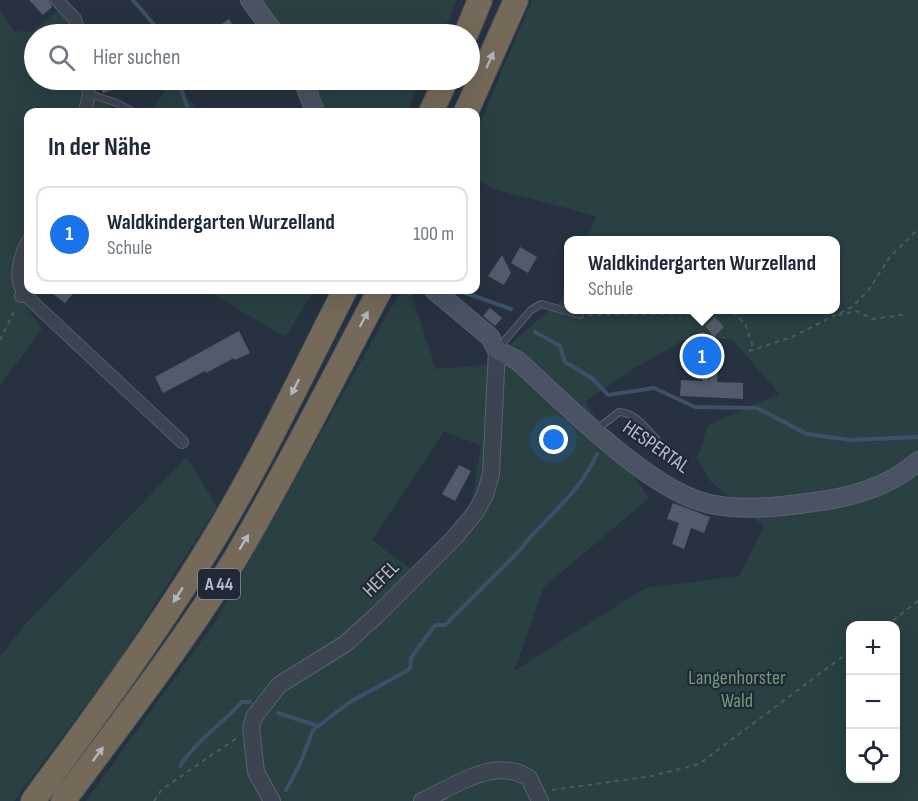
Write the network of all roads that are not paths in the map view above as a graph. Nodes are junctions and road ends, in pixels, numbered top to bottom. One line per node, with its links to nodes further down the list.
1 (57, 0): 5 (street)
2 (250, 0): 6 (main road)
3 (480, 0): 7 (highway)
4 (516, 0): 8 (highway, one-way to 4)
5 (77, 24)
6 (268, 24)
7 (470, 24)
8 (480, 81)
9 (88, 90): 13 (street)
10 (307, 90): 16 (main road)
11 (441, 90): 17 (highway)
12 (476, 90): 18 (highway, one-way to 12)
13 (89, 94): 14 (street); 15 (lane)
14 (86, 108)
15 (126, 108)
16 (314, 108)
17 (433, 108)
18 (468, 108)
19 (24, 249): 28 (street)
20 (343, 294): 32 (highway, A 44, one-way to 32)
21 (378, 294): 33 (highway, A 44, one-way to 21)
22 (439, 294): 26 (main road)
23 (564, 310): 26 (lane)
24 (576, 314): 25 (lane)
25 (580, 315)
26 (497, 350): 27 (main road, HESPERTAL); 34 (street, HEFEL)
27 (596, 431): 29 (lane); 30 (main road, HESPERTAL)
28 (182, 441)
29 (658, 441)
30 (918, 461)
31 (543, 796): 35 (street)
32 (33, 801)
33 (63, 801)
34 (272, 801)
35 (422, 801)

